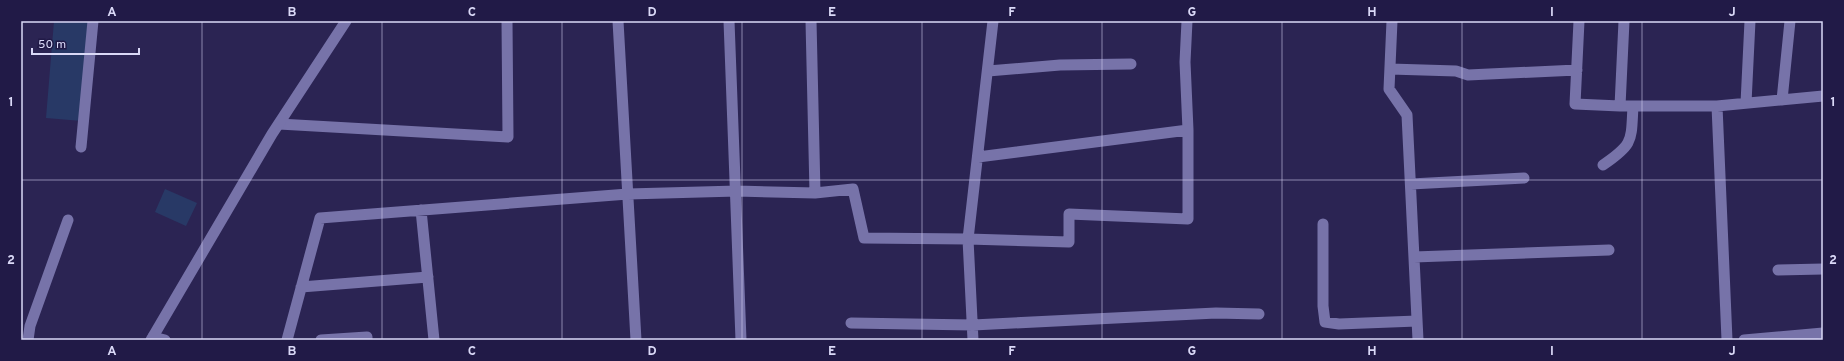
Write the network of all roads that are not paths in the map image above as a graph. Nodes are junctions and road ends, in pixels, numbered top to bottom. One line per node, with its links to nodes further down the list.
1 (93, 21): 26 (street)
2 (346, 21): 24 (street)
3 (507, 21): 24 (street)
4 (618, 21): 33 (street)
5 (729, 21): 31 (street)
6 (811, 21): 32 (street)
7 (993, 21): 17 (street)
8 (1187, 21): 25 (street)
9 (1392, 21): 15 (street)
10 (1579, 21): 16 (street)
11 (1624, 21): 21 (street)
12 (1750, 21): 20 (street)
13 (1790, 21): 19 (street)
14 (1131, 64): 17 (street)
15 (1390, 68): 16 (street); 30 (street)
16 (1577, 70): 21 (street)
17 (988, 71): 27 (street)
18 (1823, 96): 19 (street)
19 (1782, 100): 20 (street)
20 (1746, 103): 23 (street)
21 (1620, 106): 22 (street)
22 (1633, 106): 23 (street); 28 (street)
23 (1717, 106): 61 (street)
24 (279, 124): 50 (street)
25 (1188, 130): 27 (street); 37 (street)
26 (81, 147)
27 (978, 157): 37 (street)
28 (1603, 165)
29 (1524, 178): 30 (street)
30 (1411, 184): 39 (street)
31 (736, 191): 32 (street); 33 (street); 58 (street)
32 (815, 193): 37 (street)
33 (628, 194): 34 (street); 57 (street)
34 (421, 210): 42 (street); 43 (street)
35 (68, 220): 47 (street)
36 (1323, 224): 45 (street)
37 (968, 239): 48 (street)
38 (1609, 250): 39 (street)
39 (1414, 257): 45 (street)
40 (1823, 269): 41 (street)
41 (1778, 270)
42 (428, 277): 43 (street); 56 (street)
43 (301, 287): 53 (street)
44 (1259, 314): 48 (street)
45 (1417, 321): 60 (street)
46 (851, 323): 48 (street)
47 (26, 325): 51 (street)
48 (972, 325): 59 (street)
49 (1823, 333): 62 (street)
50 (152, 338): 52 (street)
51 (28, 340)
52 (165, 340)
53 (287, 340)
54 (322, 340): 55 (street)
55 (367, 340)
56 (434, 340)
57 (636, 340)
58 (741, 340)
59 (972, 340)
60 (1418, 340)
61 (1727, 340)
62 (1744, 340)

